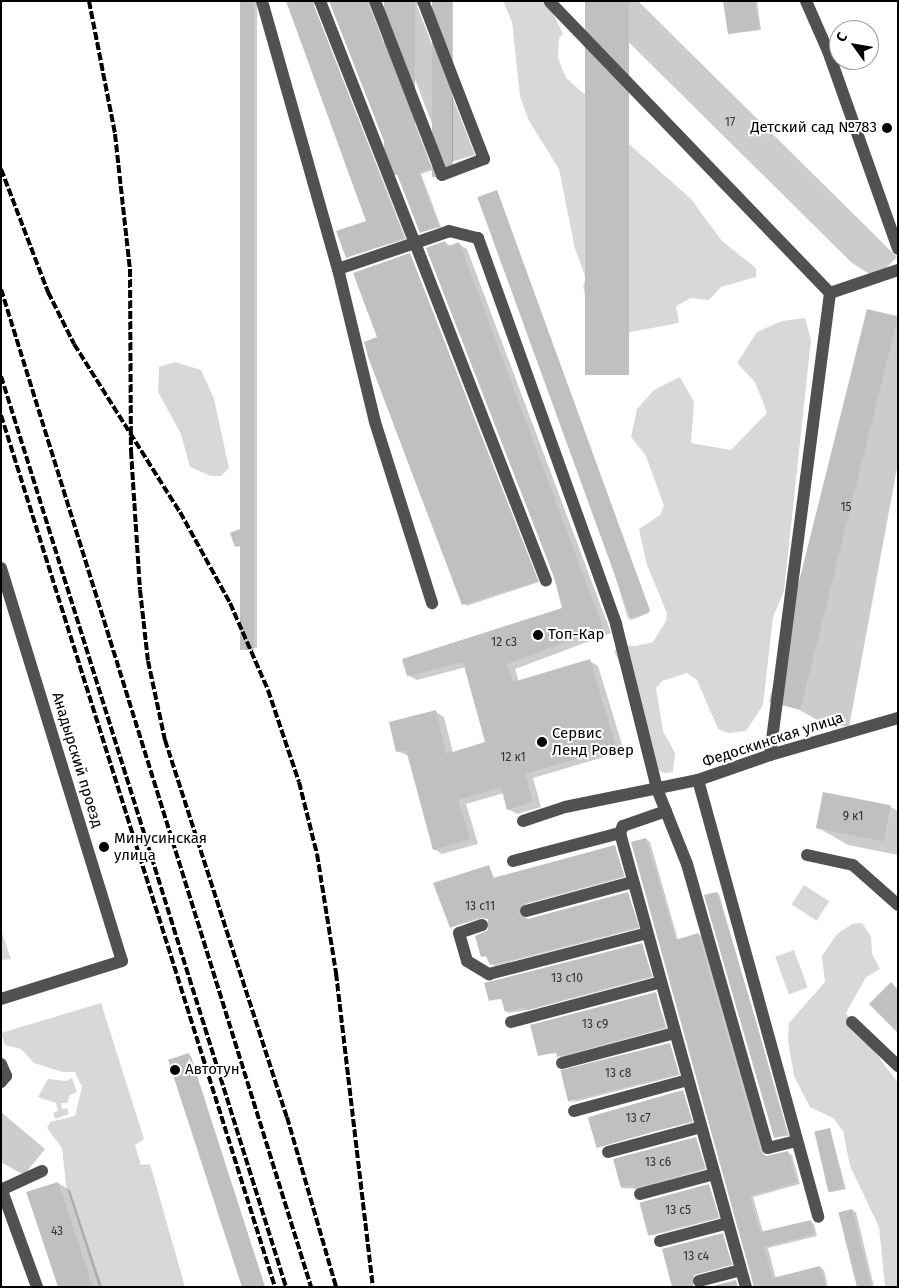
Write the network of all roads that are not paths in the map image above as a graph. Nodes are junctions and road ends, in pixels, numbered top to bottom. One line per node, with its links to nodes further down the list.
1 (262, 1): 11 (street)
2 (320, 1): 9 (street)
3 (375, 1): 4 (street)
4 (423, 1)
5 (817, 1): 7 (street)
6 (550, 2): 13 (street)
7 (809, 7): 8 (street)
8 (895, 230): 10 (street)
9 (415, 243): 11 (street); 15 (street); 20 (street)
10 (898, 249)
11 (338, 269): 16 (street)
12 (898, 270): 13 (street)
13 (830, 293): 18 (street)
14 (1, 568): 32 (street, Анадырский проезд)
15 (546, 580)
16 (432, 603)
17 (898, 718): 18 (street, Федоскинская улица)
18 (770, 755): 19 (street, Федоскинская улица)
19 (698, 780): 20 (street, Федоскинская улица); 43 (street)
20 (657, 789): 21 (street); 22 (street, Федоскинская улица)
21 (666, 811): 23 (street); 43 (street)
22 (523, 821)
23 (620, 833): 25 (street); 26 (street)
24 (807, 855): 27 (street)
25 (513, 861)
26 (633, 882): 28 (street); 30 (street)
27 (898, 905)
28 (526, 911)
29 (482, 925): 30 (street)
30 (647, 933): 31 (street)
31 (661, 982): 33 (street); 35 (street)
32 (1, 999)
33 (511, 1022)
34 (852, 1022): 38 (street)
35 (675, 1032): 36 (street); 39 (street)
36 (562, 1063)
37 (1, 1064): 40 (street)
38 (898, 1066)
39 (688, 1080): 41 (street); 42 (street)
40 (1, 1082)
41 (574, 1111)
42 (701, 1127): 44 (street); 46 (street)
43 (797, 1141): 49 (street)
44 (608, 1152)
45 (42, 1171): 47 (street)
46 (714, 1174): 48 (street); 50 (street)
47 (2, 1188): 54 (street)
48 (640, 1194)
49 (818, 1217)
50 (728, 1223): 51 (street); 52 (street)
51 (660, 1241)
52 (741, 1270): 53 (street); 55 (street)
53 (699, 1281)
54 (37, 1287)
55 (746, 1287)

